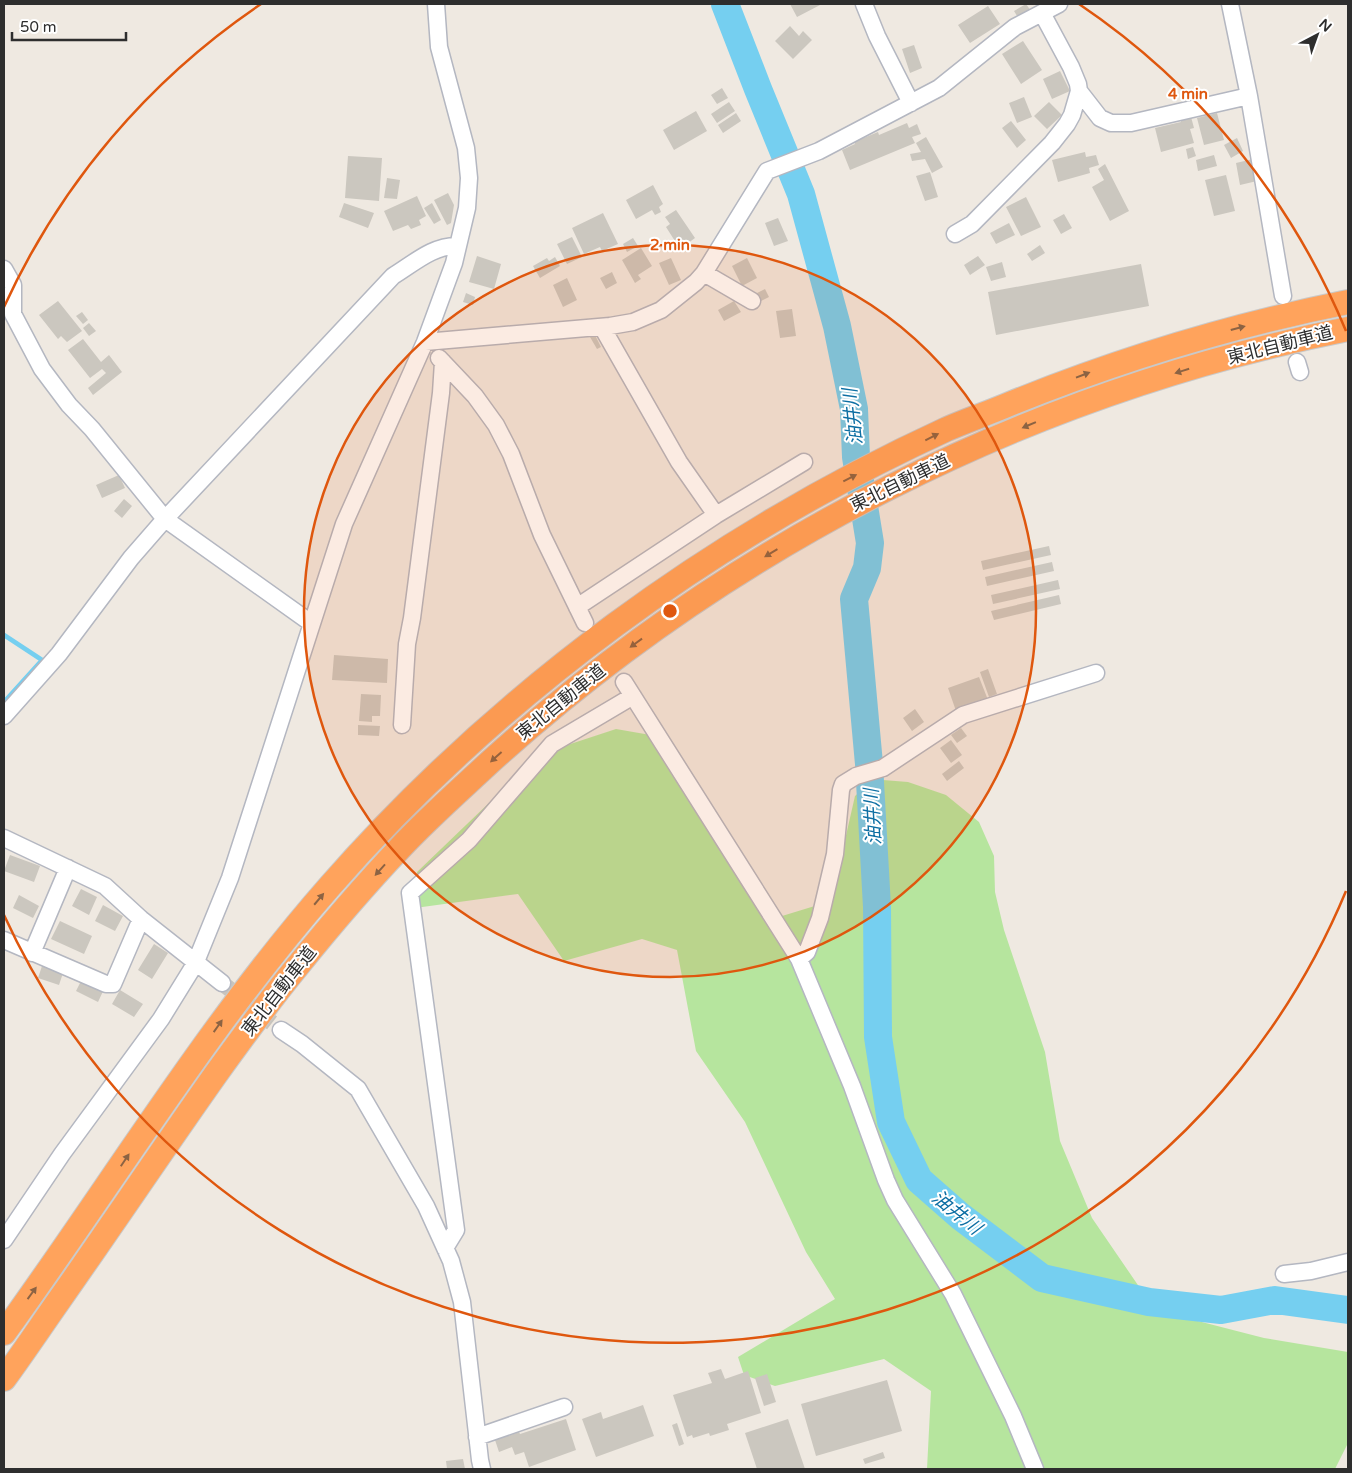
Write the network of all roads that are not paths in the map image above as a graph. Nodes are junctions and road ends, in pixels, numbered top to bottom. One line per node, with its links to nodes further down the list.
1 (436, 4): 10 (street)
2 (864, 4): 8 (street)
3 (1059, 4): 5 (street)
4 (1230, 4): 7 (street)
5 (1042, 13): 6 (street); 8 (street)
6 (1079, 91): 7 (street); 9 (street)
7 (1248, 96): 13 (street)
8 (911, 103): 12 (street)
9 (955, 234)
10 (458, 246): 18 (street); 22 (street)
11 (4, 269): 22 (street)
12 (704, 273): 14 (street); 16 (street)
13 (1283, 296)
14 (752, 301)
15 (1348, 302): 42 (highway, 東北自動車道, one-way to 15)
16 (602, 327): 18 (street); 21 (street)
17 (1348, 329): 43 (highway, 東北自動車道, one-way to 43)
18 (425, 342): 19 (street); 24 (street)
19 (443, 362): 23 (street); 28 (street)
20 (804, 462): 21 (street)
21 (716, 515): 23 (street)
22 (165, 519): 24 (street); 27 (street)
23 (577, 608): 25 (street)
24 (311, 623): 35 (street)
25 (585, 623)
26 (1096, 673): 34 (street)
27 (4, 716)
28 (402, 725)
29 (4, 838): 30 (street)
30 (68, 868): 31 (street); 33 (street)
31 (141, 920): 33 (street); 35 (street)
32 (4, 940): 33 (street)
33 (32, 953)
34 (799, 959): 39 (street); 47 (street)
35 (195, 964): 36 (street); 38 (street)
36 (222, 983)
37 (280, 1030): 39 (street)
38 (4, 1240)
39 (445, 1248): 45 (street)
40 (1348, 1262): 41 (street)
41 (1284, 1274)
42 (4, 1333)
43 (4, 1379)
44 (564, 1407): 45 (street)
45 (477, 1437): 46 (street)
46 (482, 1469)
47 (1035, 1469)

